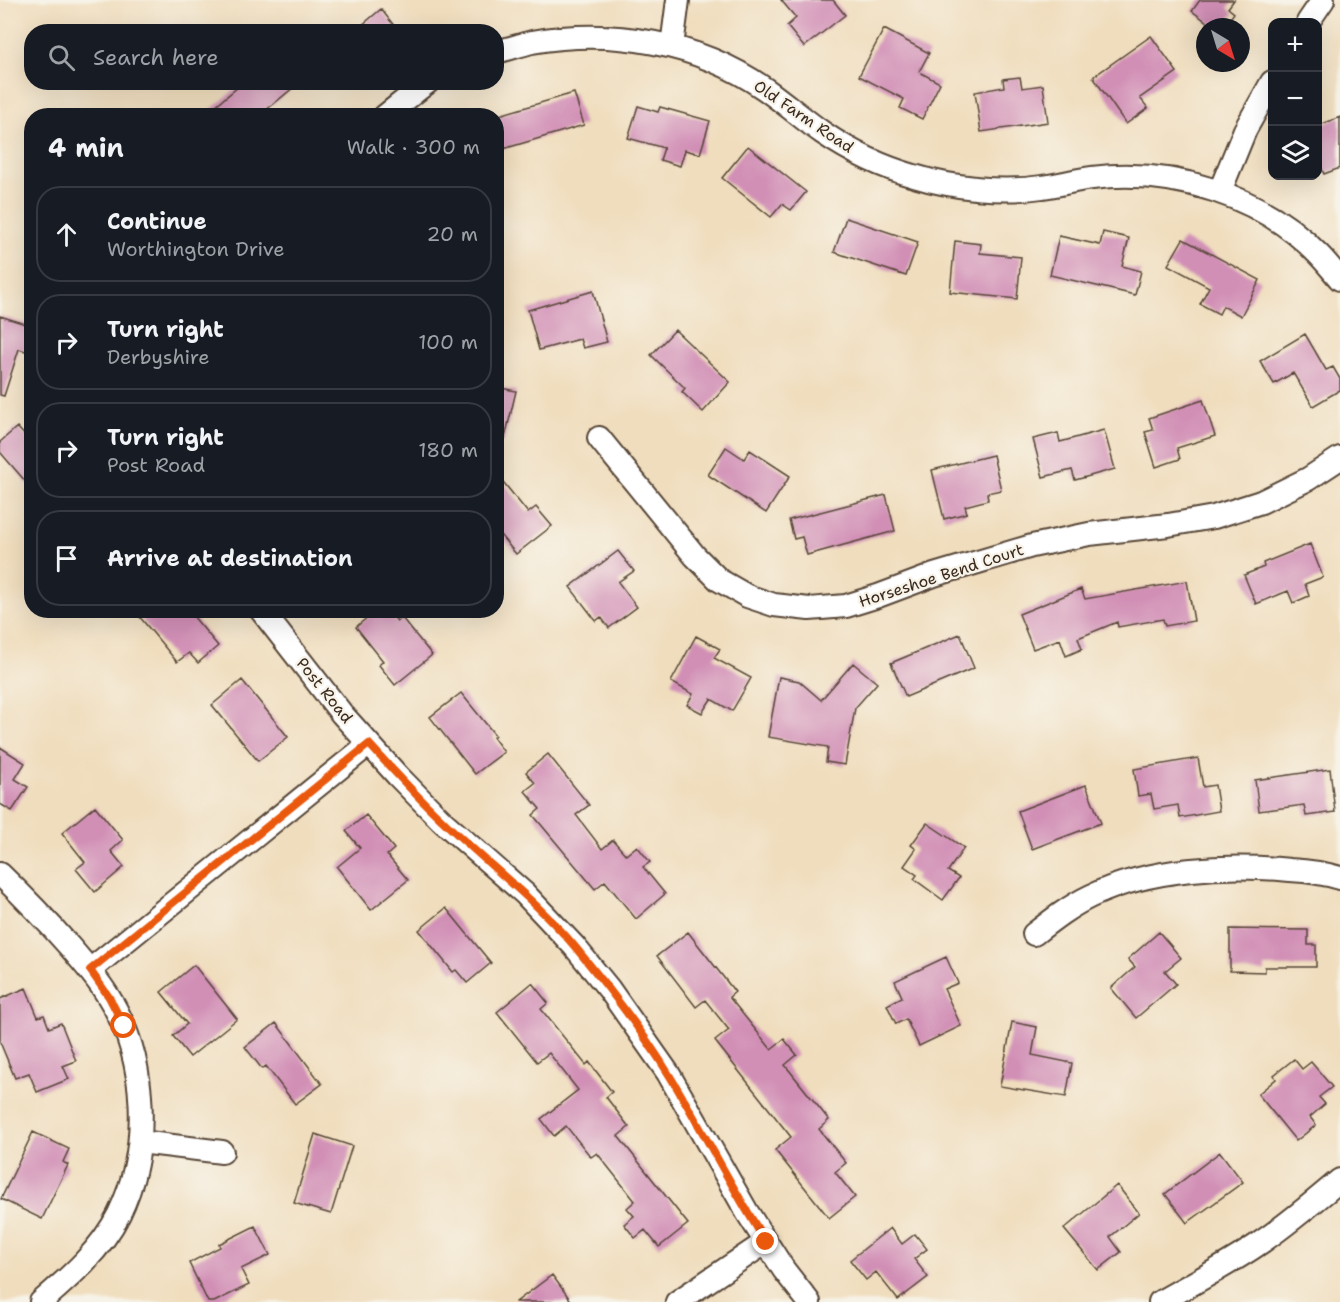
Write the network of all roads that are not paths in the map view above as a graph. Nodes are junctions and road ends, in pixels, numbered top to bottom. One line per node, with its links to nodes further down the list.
1 (678, 0): 4 (street)
2 (1323, 0): 3 (street)
3 (1311, 18)
4 (672, 46): 5 (street, Old Farm Road); 9 (street, Old Farm Road)
5 (504, 50)
6 (1268, 89): 9 (street)
7 (418, 90): 8 (street)
8 (395, 108)
9 (1220, 192): 10 (street, Old Farm Road)
10 (1340, 279)
11 (599, 438): 12 (street, Horseshoe Bend Court)
12 (1340, 458)
13 (267, 618): 14 (street, Post Road)
14 (369, 744): 18 (street); 22 (street, Post Road)
15 (0, 874): 18 (street)
16 (1340, 878): 17 (street)
17 (1034, 934)
18 (90, 970): 19 (street)
19 (140, 1142): 20 (street); 23 (street)
20 (222, 1152)
21 (1340, 1180): 26 (street)
22 (766, 1242): 24 (street); 25 (street, Post Road)
23 (40, 1302)
24 (677, 1302)
25 (809, 1302)
26 (1160, 1302)

